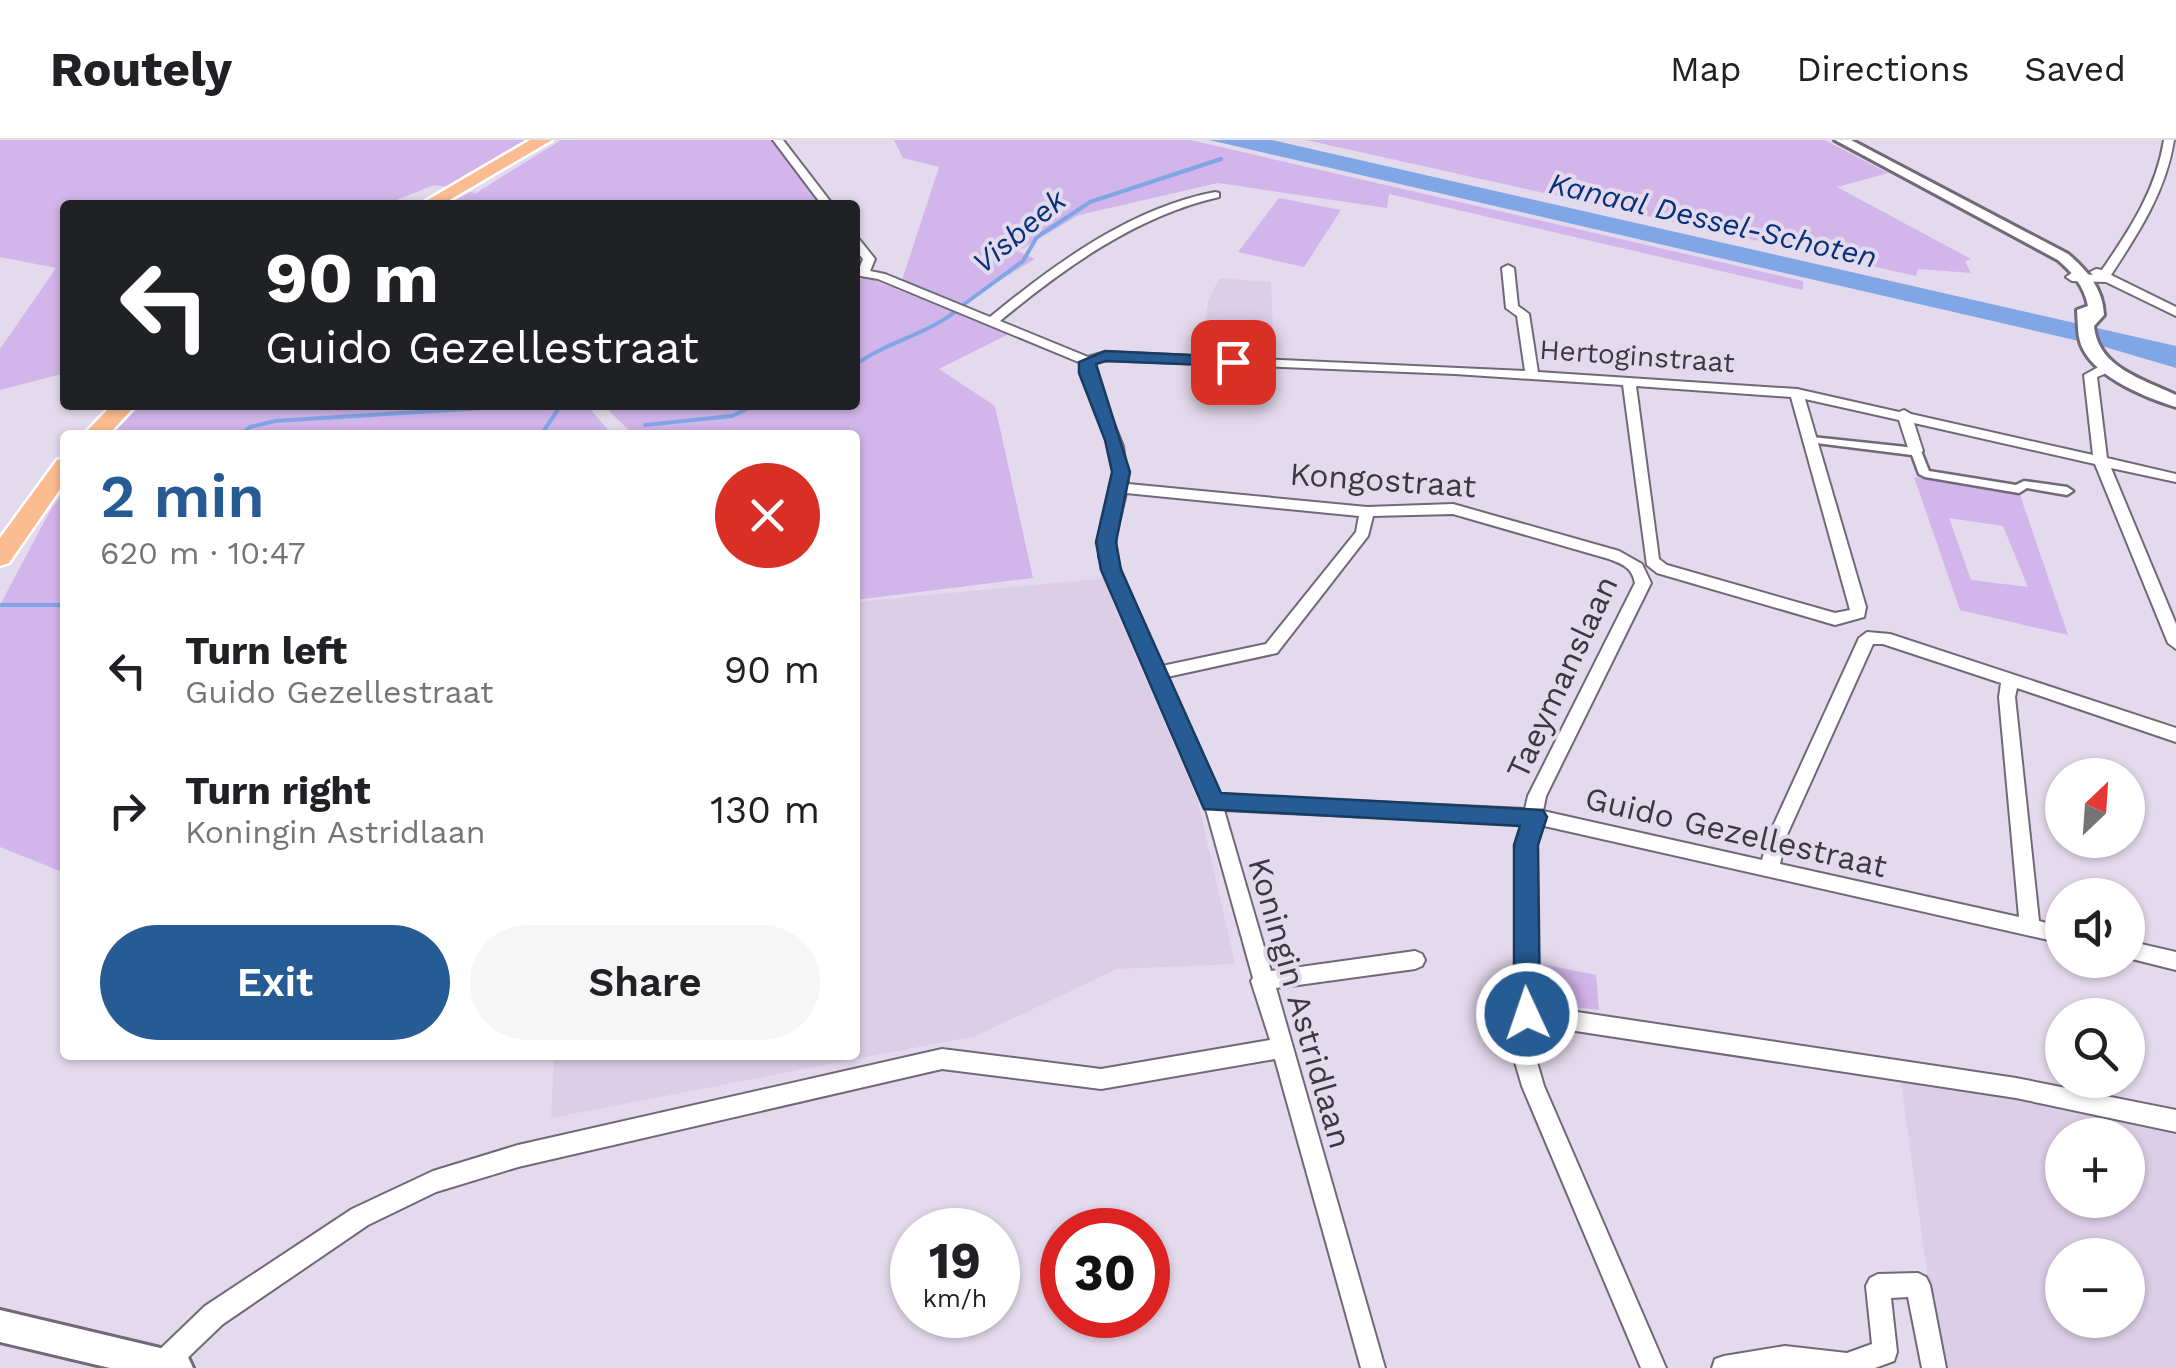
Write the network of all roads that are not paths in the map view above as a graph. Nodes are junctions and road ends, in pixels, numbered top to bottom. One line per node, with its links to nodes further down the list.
1 (543, 140): 7 (main road)
2 (552, 140): 8 (main road)
3 (778, 140): 9 (street)
4 (1841, 140): 14 (street)
5 (2169, 140): 14 (street)
6 (1215, 195): 16 (street)
7 (437, 200)
8 (450, 200)
9 (824, 200)
10 (860, 247): 12 (street)
11 (1508, 268): 19 (street)
12 (860, 271)
13 (860, 272): 16 (street)
14 (2086, 273): 15 (street); 18 (street)
15 (2176, 312)
16 (993, 320): 17 (street)
17 (1087, 362): 19 (street, Hertoginstraat); 31 (street, Koningin Astridlaan)
18 (2110, 368): 22 (street); 28 (street)
19 (1532, 374): 20 (street, Hertoginstraat)
20 (1628, 382): 21 (street, Hertoginstraat); 35 (street, Taeymanslaan)
21 (1797, 392): 24 (street, Hertoginstraat); 26 (street)
22 (2176, 402)
23 (119, 410): 25 (main road)
24 (1904, 414): 27 (street); 28 (street, Hertoginstraat)
25 (100, 430)
26 (1812, 440): 27 (street); 35 (street, Kongostraat)
27 (1916, 451): 32 (street)
28 (2100, 458): 30 (street, Hertoginstraat); 36 (street)
29 (60, 472): 34 (main road)
30 (2176, 478)
31 (1119, 488): 33 (street, Kongostraat); 37 (street, Koningin Astridlaan)
32 (2067, 491)
33 (1367, 512): 35 (street, Kongostraat); 37 (street)
34 (0, 557)
35 (1644, 562): 41 (street, Taeymanslaan)
36 (2176, 643)
37 (1158, 673): 40 (street, Koningin Astridlaan)
38 (2010, 680): 39 (street); 42 (street); 43 (street)
39 (2176, 735)
40 (1213, 802): 41 (street, Guido Gezellestraat); 48 (street, Koningin Astridlaan)
41 (1535, 817): 42 (street, Guido Gezellestraat); 49 (street, Taeymanslaan)
42 (1769, 870): 43 (street, Guido Gezellestraat)
43 (2030, 928): 44 (street, Guido Gezellestraat)
44 (2045, 932)
45 (2145, 954): 47 (street)
46 (1414, 960): 48 (street)
47 (2176, 960)
48 (1261, 981): 50 (street, Koningin Astridlaan)
49 (1527, 1014): 51 (street); 56 (street, Taeymanslaan)
50 (1280, 1048): 53 (street); 55 (street, Koningin Astridlaan)
51 (2176, 1121)
52 (0, 1326): 53 (street)
53 (170, 1366)
54 (1855, 1366): 57 (street); 58 (street)
55 (1374, 1368)
56 (1654, 1368)
57 (1724, 1368)
58 (1934, 1368)

